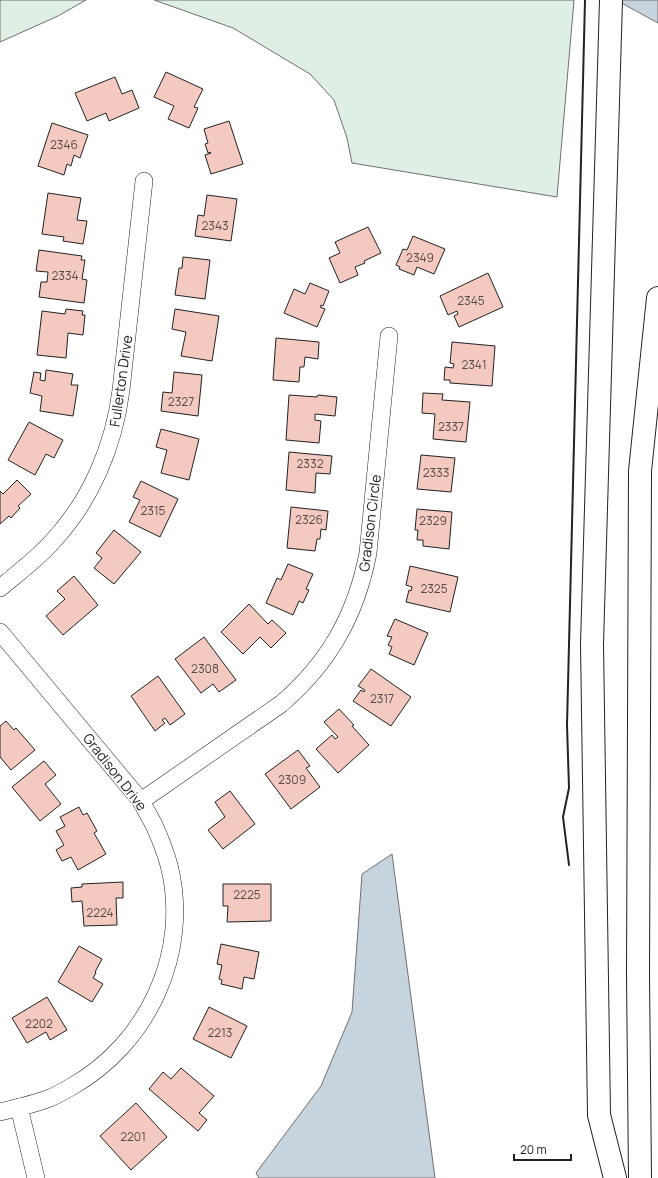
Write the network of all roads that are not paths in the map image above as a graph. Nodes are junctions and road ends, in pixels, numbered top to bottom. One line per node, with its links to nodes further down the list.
1 (611, 0): 11 (highway)
2 (144, 181): 5 (street, Fullerton Drive)
3 (658, 298): 12 (highway)
4 (389, 336): 7 (street, Gradison Circle)
5 (0, 588)
6 (0, 632): 7 (street, Gradison Drive)
7 (141, 801): 8 (street, Gradison Drive)
8 (19, 1107): 9 (street, Gradison Drive); 10 (street)
9 (0, 1112)
10 (36, 1178)
11 (615, 1178)
12 (640, 1178)

